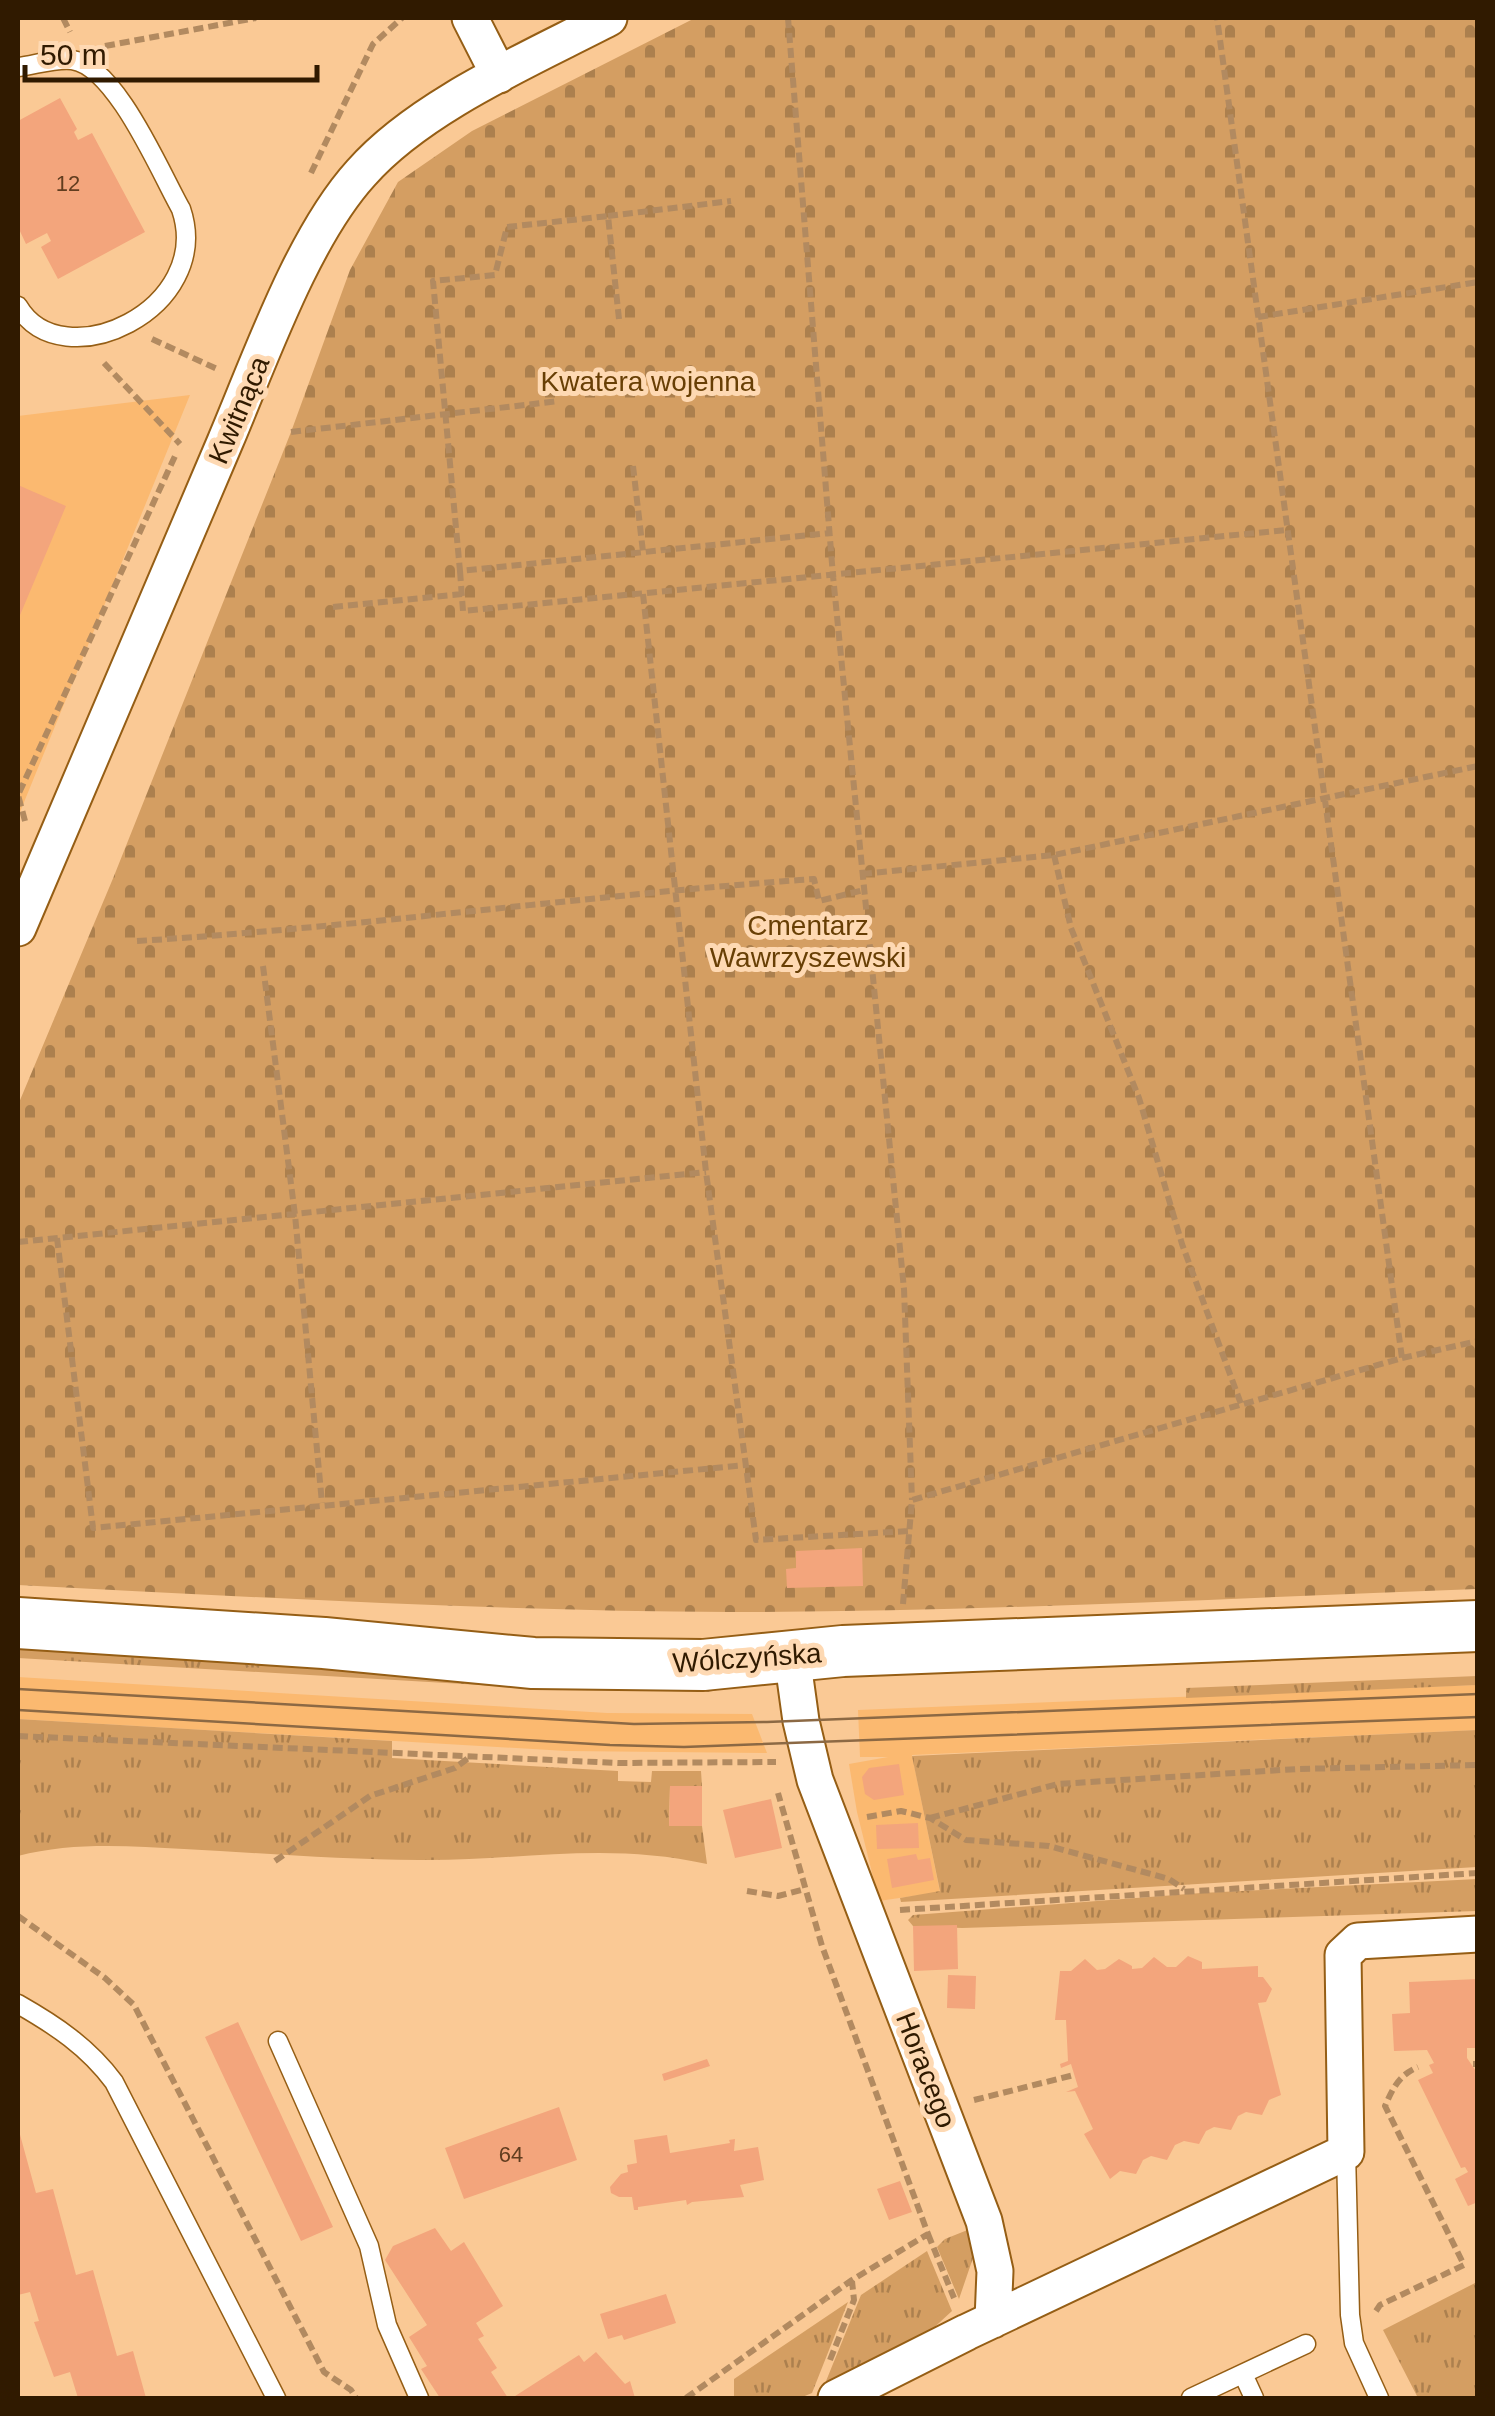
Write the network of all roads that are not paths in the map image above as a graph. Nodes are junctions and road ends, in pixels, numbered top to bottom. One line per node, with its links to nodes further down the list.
1 (470, 18): 4 (street)
2 (609, 18): 4 (street, Kwitnąca)
3 (18, 67): 5 (lane)
4 (499, 75): 6 (street, Kwitnąca)
5 (18, 306)
6 (18, 928)
7 (18, 1624): 9 (main road, Wólczyńska)
8 (1478, 1626): 9 (main road, Wólczyńska)
9 (792, 1656): 14 (street, Horacego)
10 (1478, 1934): 13 (street)
11 (18, 2004): 18 (lane)
12 (278, 2041): 19 (lane)
13 (1346, 2152): 14 (street); 22 (lane)
14 (980, 2326): 17 (street)
15 (1306, 2344): 16 (lane)
16 (1242, 2374): 20 (lane); 21 (lane)
17 (832, 2382)
18 (276, 2398)
19 (419, 2398)
20 (1191, 2398)
21 (1254, 2398)
22 (1379, 2398)

